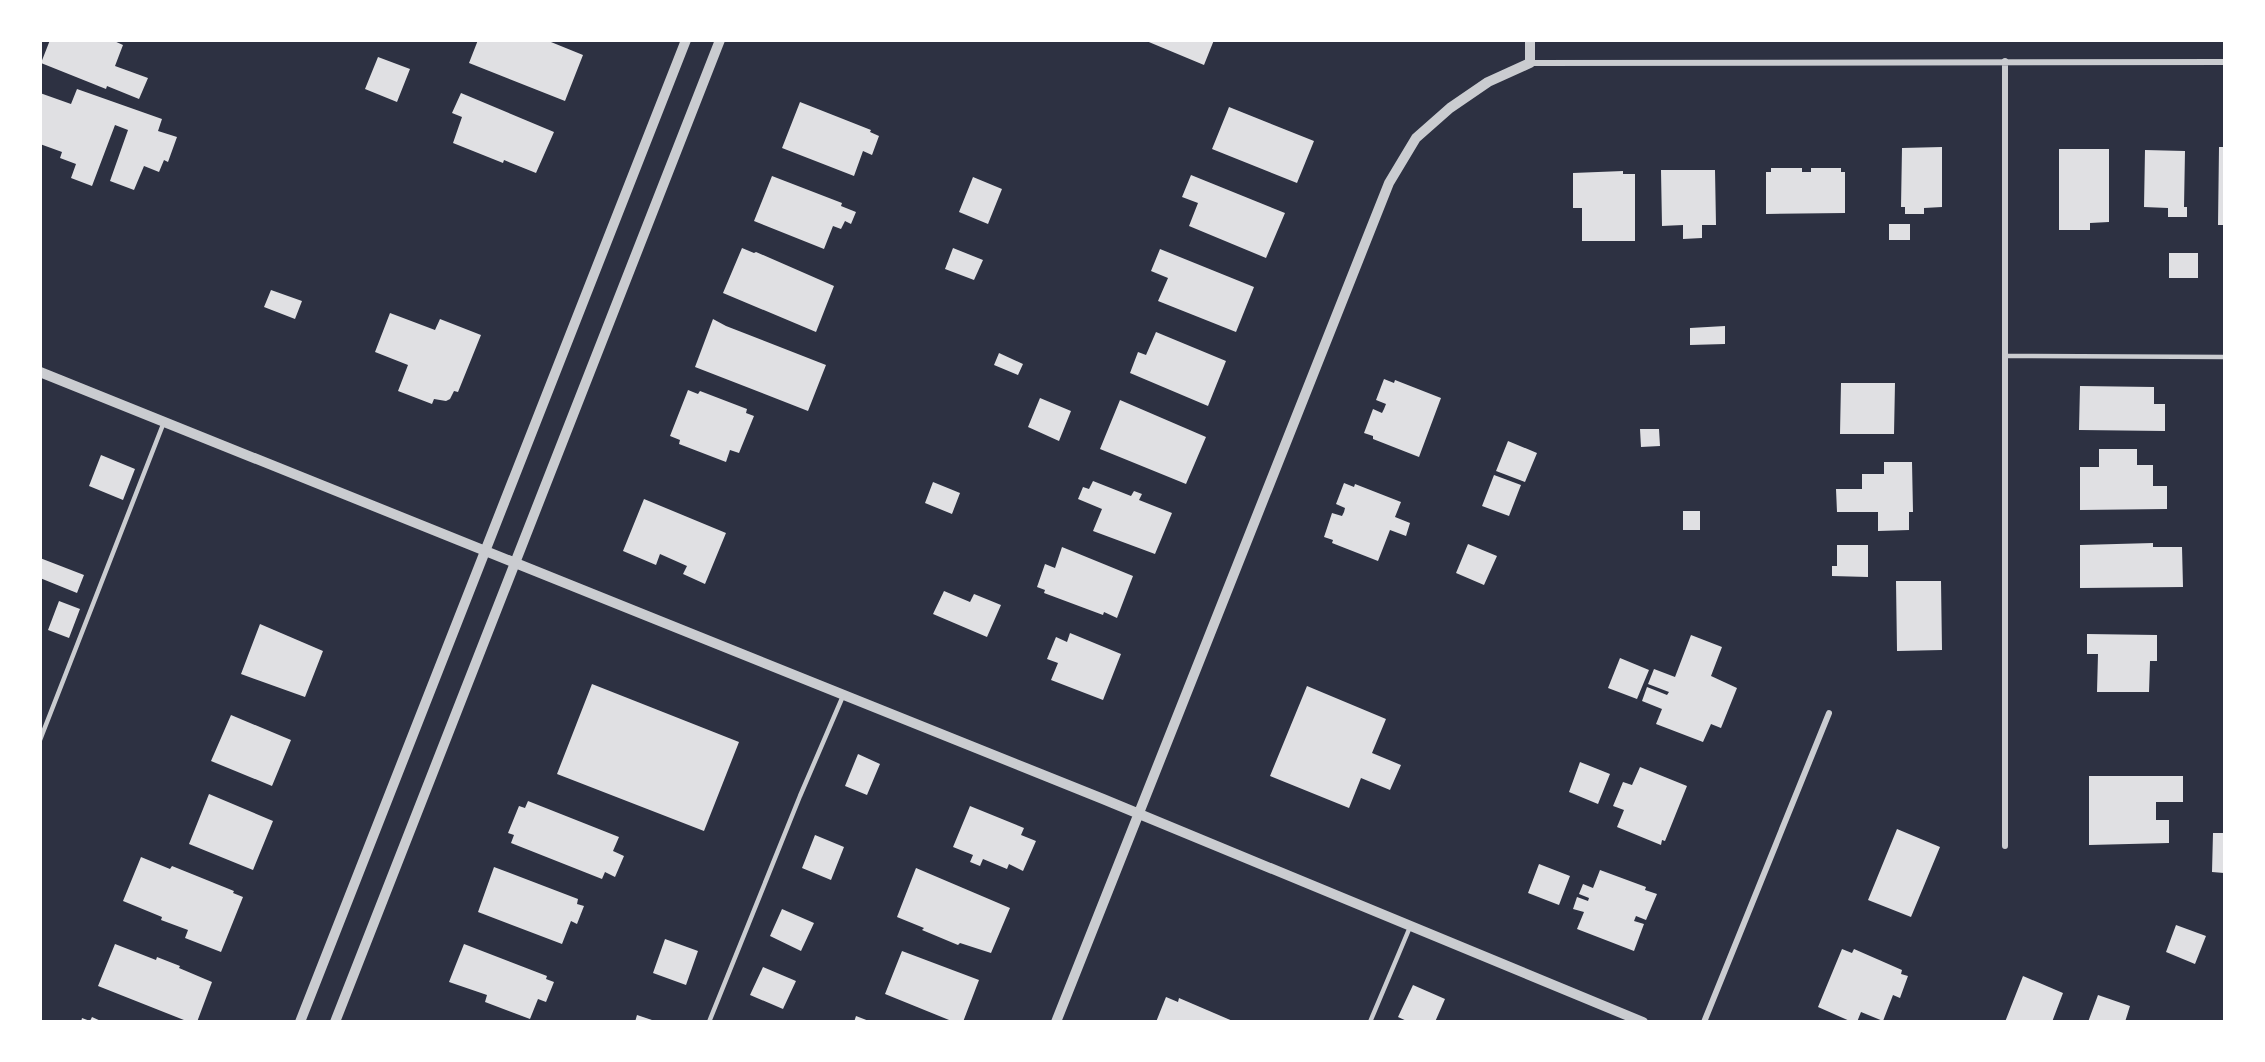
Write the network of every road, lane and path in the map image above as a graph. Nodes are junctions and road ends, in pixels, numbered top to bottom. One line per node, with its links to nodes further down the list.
1 (686, 40): 11 (street)
2 (720, 40): 12 (street)
3 (1530, 40): 6 (street)
4 (2005, 60): 5 (street); 6 (street); 7 (street)
5 (2224, 62)
6 (1530, 63): 16 (street)
7 (2007, 356): 8 (lane); 17 (street)
8 (2224, 357)
9 (40, 372): 10 (street)
10 (164, 422): 11 (street); 15 (lane)
11 (486, 552): 12 (street); 19 (street)
12 (515, 564): 13 (street); 20 (street)
13 (843, 696): 16 (street); 21 (lane)
14 (1829, 713): 25 (street)
15 (40, 740)
16 (1138, 814): 18 (street); 22 (street)
17 (2005, 846)
18 (1410, 926): 23 (lane); 24 (street)
19 (300, 1022)
20 (335, 1022)
21 (709, 1022)
22 (1056, 1022)
23 (1370, 1022)
24 (1643, 1022)
25 (1704, 1022)

